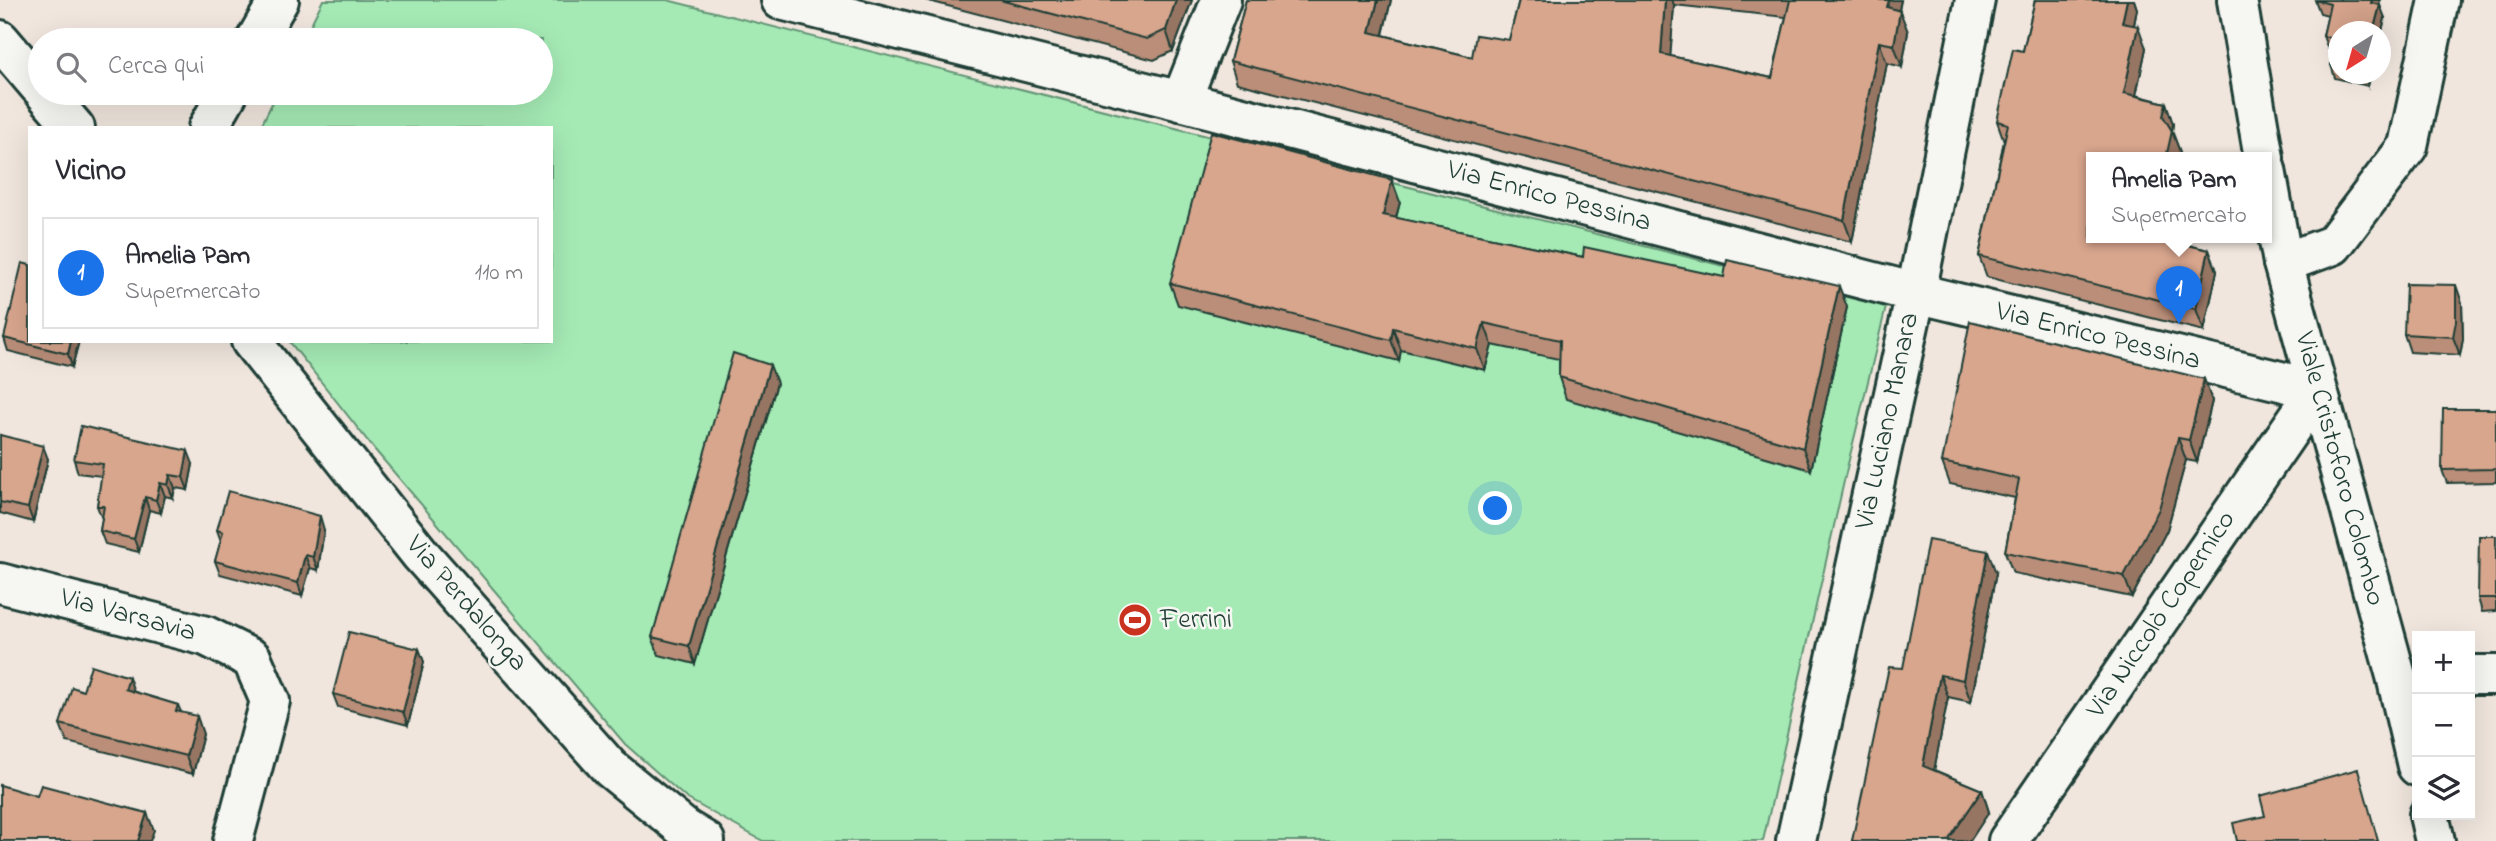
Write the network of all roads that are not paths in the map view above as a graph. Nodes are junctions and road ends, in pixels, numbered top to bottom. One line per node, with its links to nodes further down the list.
1 (279, 0): 7 (street)
2 (781, 0): 10 (street, Via Enrico Pessina)
3 (1221, 0): 10 (street)
4 (1975, 0): 18 (street, Via Luciano Manara)
5 (2237, 0): 15 (street)
6 (2439, 0): 17 (street)
7 (264, 28)
8 (0, 40): 9 (street)
9 (28, 73)
10 (1181, 101): 18 (street, Via Enrico Pessina)
11 (55, 105): 13 (street)
12 (221, 105): 14 (street)
13 (73, 126)
14 (209, 126)
15 (2263, 152)
16 (2272, 203): 17 (street, Viale Cristoforo Colombo)
17 (2283, 263): 20 (street, Viale Cristoforo Colombo)
18 (1916, 293): 20 (street, Via Enrico Pessina); 29 (street, Via Luciano Manara)
19 (253, 343): 28 (street, Via Perdalonga)
20 (2317, 390): 22 (street, Viale Cristoforo Colombo); 30 (street, Via Niccolò Copernico)
21 (0, 583): 27 (street, Via Varsavia)
22 (2406, 675): 25 (street, Viale Cristoforo Colombo)
23 (2475, 675): 24 (street)
24 (2496, 675)
25 (2416, 757)
26 (2430, 820): 31 (street)
27 (233, 841)
28 (705, 841)
29 (1796, 841)
30 (2008, 841)
31 (2435, 841)

